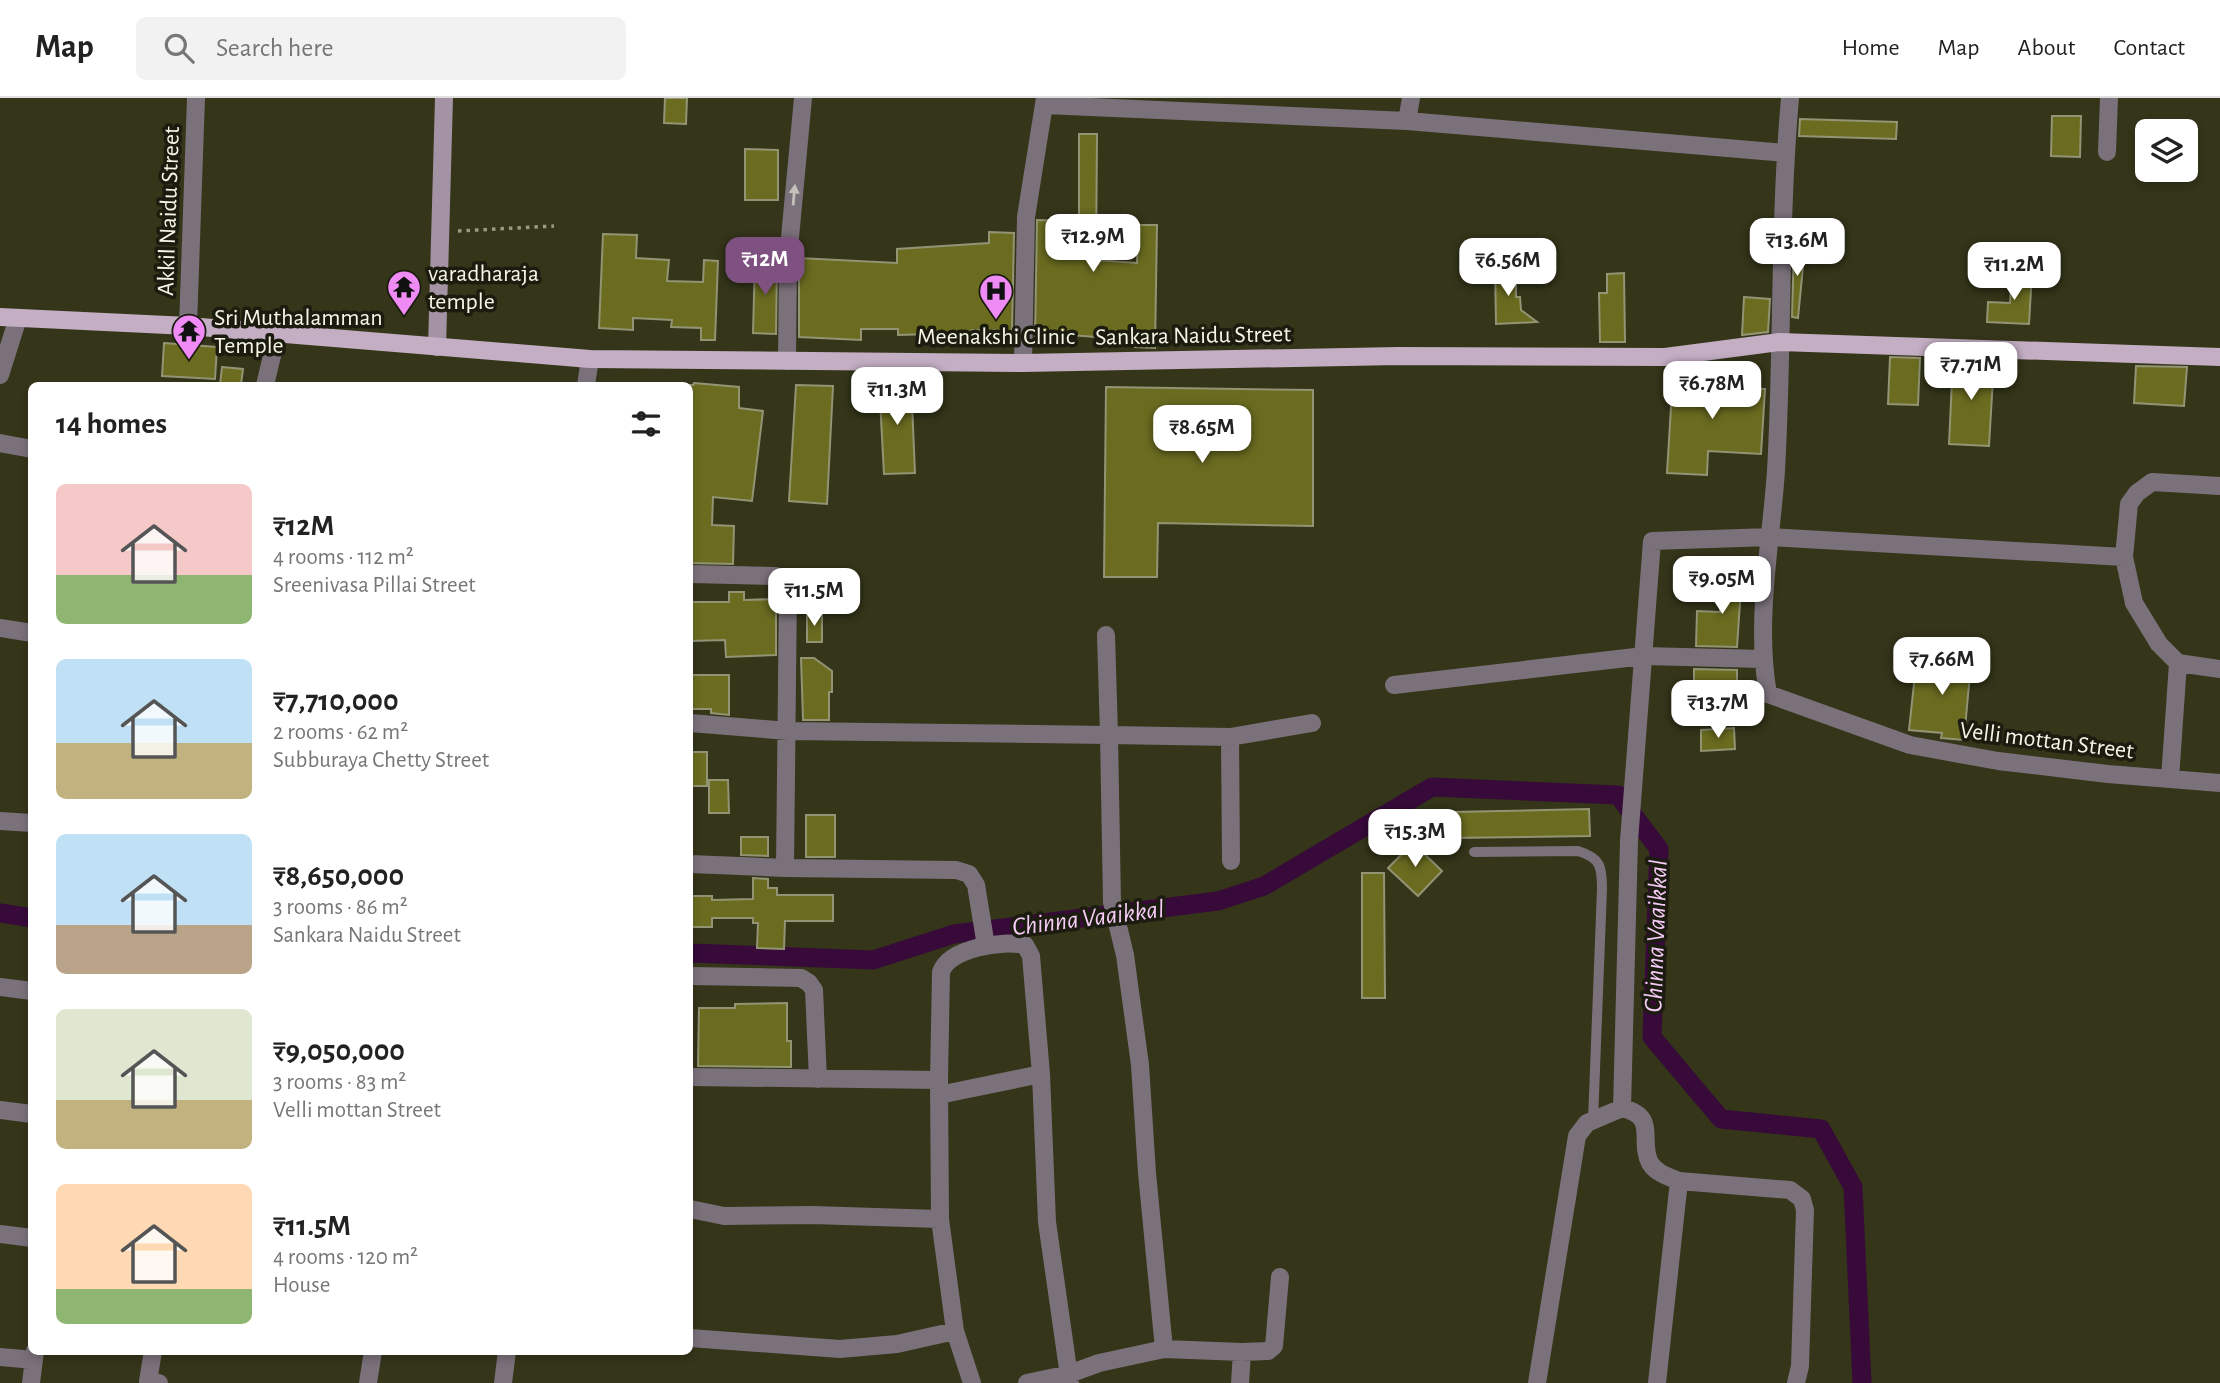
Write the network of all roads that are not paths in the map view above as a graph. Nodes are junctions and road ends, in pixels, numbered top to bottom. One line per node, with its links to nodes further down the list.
1 (196, 98): 13 (street, Akkil Naidu Street)
2 (444, 98): 16 (main road)
3 (803, 98): 19 (street, one-way to 3)
4 (1411, 98): 8 (street)
5 (1790, 98): 10 (street, Velli mottan Street)
6 (2109, 98): 9 (street)
7 (1045, 101): 8 (street); 20 (street)
8 (1407, 121): 10 (street)
9 (2107, 152)
10 (1785, 153): 15 (street, Velli mottan Street)
11 (0, 317): 12 (main road, Sankara Naidu Street)
12 (18, 318): 13 (main road, Sankara Naidu Street); 21 (street)
13 (188, 326): 14 (main road, Sankara Naidu Street)
14 (277, 335): 16 (main road, Sankara Naidu Street); 22 (street)
15 (1780, 342): 17 (main road, Sankara Naidu Street); 20 (main road, Sankara Naidu Street); 27 (street, Velli mottan Street)
16 (437, 347): 18 (main road, Sankara Naidu Street)
17 (2220, 357)
18 (590, 359): 19 (main road, Sankara Naidu Street); 23 (street)
19 (787, 360): 20 (main road, Sankara Naidu Street)
20 (1023, 363)
21 (0, 375)
22 (266, 382)
23 (586, 382)
24 (0, 443): 25 (street)
25 (28, 448)
26 (2220, 486): 28 (street)
27 (1769, 537): 28 (street); 33 (street); 34 (street, Velli mottan Street)
28 (2124, 557): 35 (street)
29 (693, 575): 40 (street)
30 (0, 628): 31 (street)
31 (28, 632)
32 (1106, 635): 41 (street)
33 (1644, 656): 34 (street); 37 (street); 59 (street)
34 (1762, 659): 43 (street, Velli mottan Street)
35 (2178, 663): 36 (street); 43 (street)
36 (2220, 669)
37 (1394, 685)
38 (693, 723): 40 (street)
39 (1312, 723): 42 (street)
40 (788, 731): 41 (street); 50 (street)
41 (1109, 735): 42 (street); 71 (street)
42 (1230, 737): 48 (street)
43 (2170, 779): 44 (street, Velli mottan Street)
44 (2220, 783)
45 (0, 821): 46 (street)
46 (28, 823)
47 (1474, 852): 62 (lane)
48 (1231, 861)
49 (693, 864): 50 (street)
50 (785, 868): 51 (street)
51 (985, 941): 55 (street); 58 (street)
52 (693, 976): 57 (street)
53 (0, 987): 54 (street)
54 (28, 990)
55 (1041, 1074): 58 (street); 78 (street)
56 (693, 1077): 57 (street)
57 (818, 1079): 58 (street)
58 (939, 1088): 65 (street)
59 (1622, 1108): 62 (street); 63 (street)
60 (0, 1110): 61 (street)
61 (28, 1114)
62 (1593, 1121): 86 (street)
63 (1679, 1181): 87 (street); 88 (street)
64 (693, 1210): 65 (street)
65 (940, 1219): 69 (street)
66 (0, 1234): 67 (street)
67 (28, 1238)
68 (1280, 1277): 72 (street)
69 (955, 1331): 70 (street); 83 (street)
70 (693, 1338)
71 (1164, 1349): 72 (street); 78 (street)
72 (1242, 1352): 85 (street)
73 (152, 1355): 80 (street)
74 (372, 1355): 81 (street)
75 (506, 1355): 82 (street)
76 (34, 1356): 77 (street); 79 (street)
77 (0, 1357)
78 (1070, 1378): 84 (street)
79 (31, 1383)
80 (159, 1383)
81 (368, 1383)
82 (503, 1383)
83 (972, 1383)
84 (1027, 1383)
85 (1240, 1383)
86 (1537, 1383)
87 (1657, 1383)
88 (1796, 1383)

